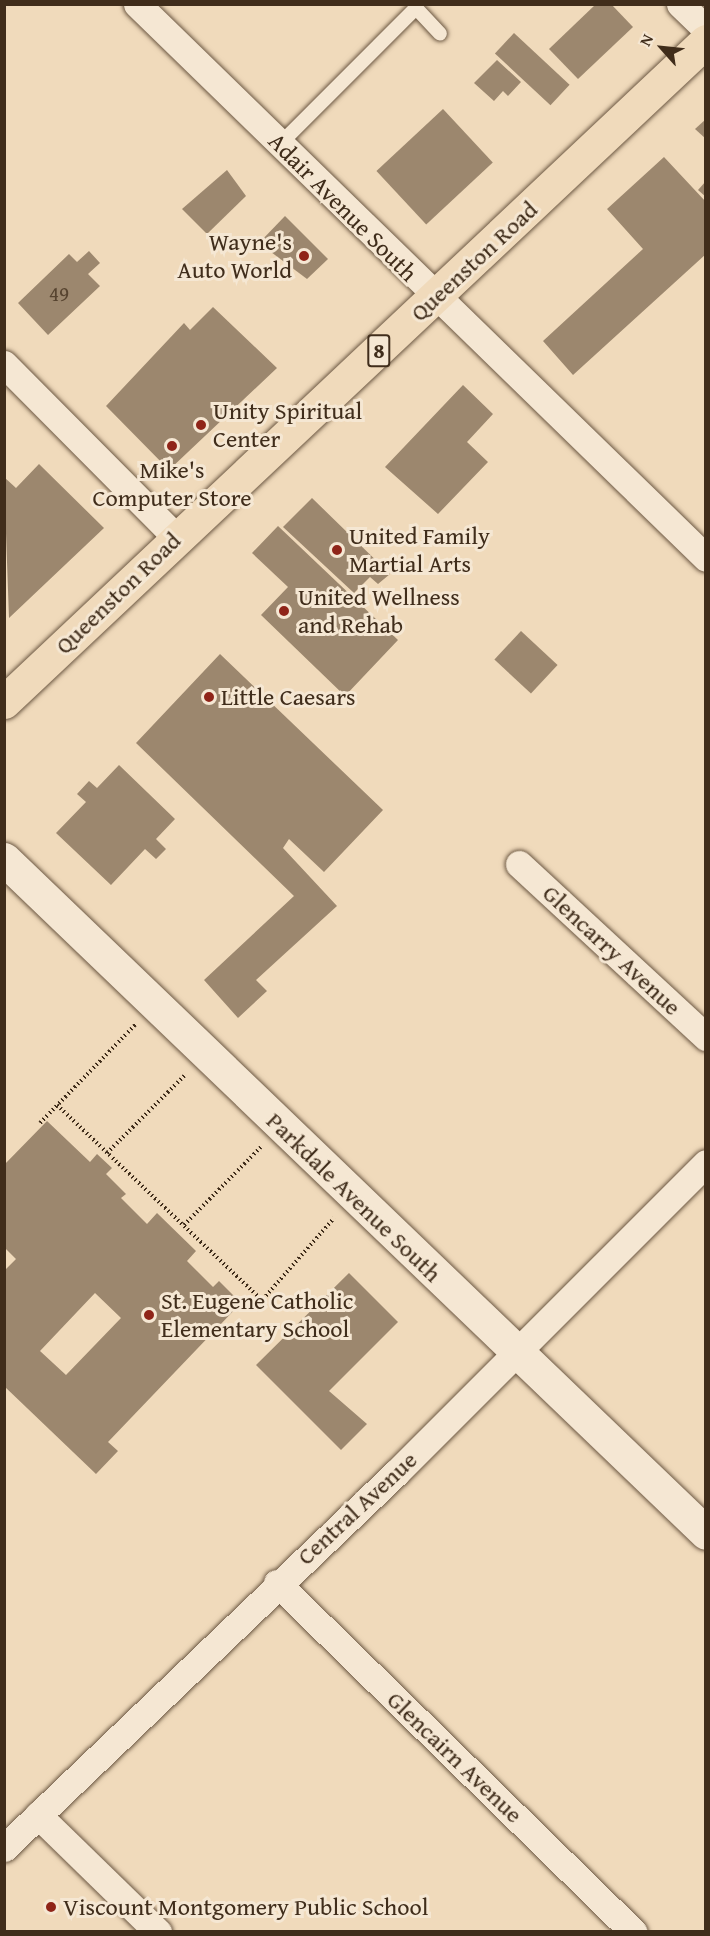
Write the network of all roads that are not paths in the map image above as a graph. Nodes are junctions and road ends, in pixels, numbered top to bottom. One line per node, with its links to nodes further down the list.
1 (137, 4): 6 (street, Adair Avenue South)
2 (680, 4): 3 (street)
3 (705, 29)
4 (440, 34): 6 (lane)
5 (705, 41): 7 (main road, Queenston Road / 8)
6 (279, 145): 7 (street, Adair Avenue South)
7 (435, 298): 9 (main road, Queenston Road / 8); 10 (street, Adair Avenue South)
8 (4, 364): 9 (street)
9 (176, 537): 11 (main road, Queenston Road / 8)
10 (705, 558)
11 (4, 702)
12 (4, 859): 16 (main road, Parkdale Avenue South)
13 (519, 864): 14 (street, Glencarry Avenue)
14 (705, 1037)
15 (705, 1163): 16 (street, Central Avenue)
16 (515, 1352): 17 (main road, Parkdale Avenue South); 18 (street, Central Avenue)
17 (705, 1533)
18 (277, 1583): 19 (street, Central Avenue); 22 (street, Glencairn Avenue)
19 (38, 1815): 20 (street, Central Avenue); 21 (street)
20 (4, 1848)
21 (158, 1932)
22 (634, 1932)

